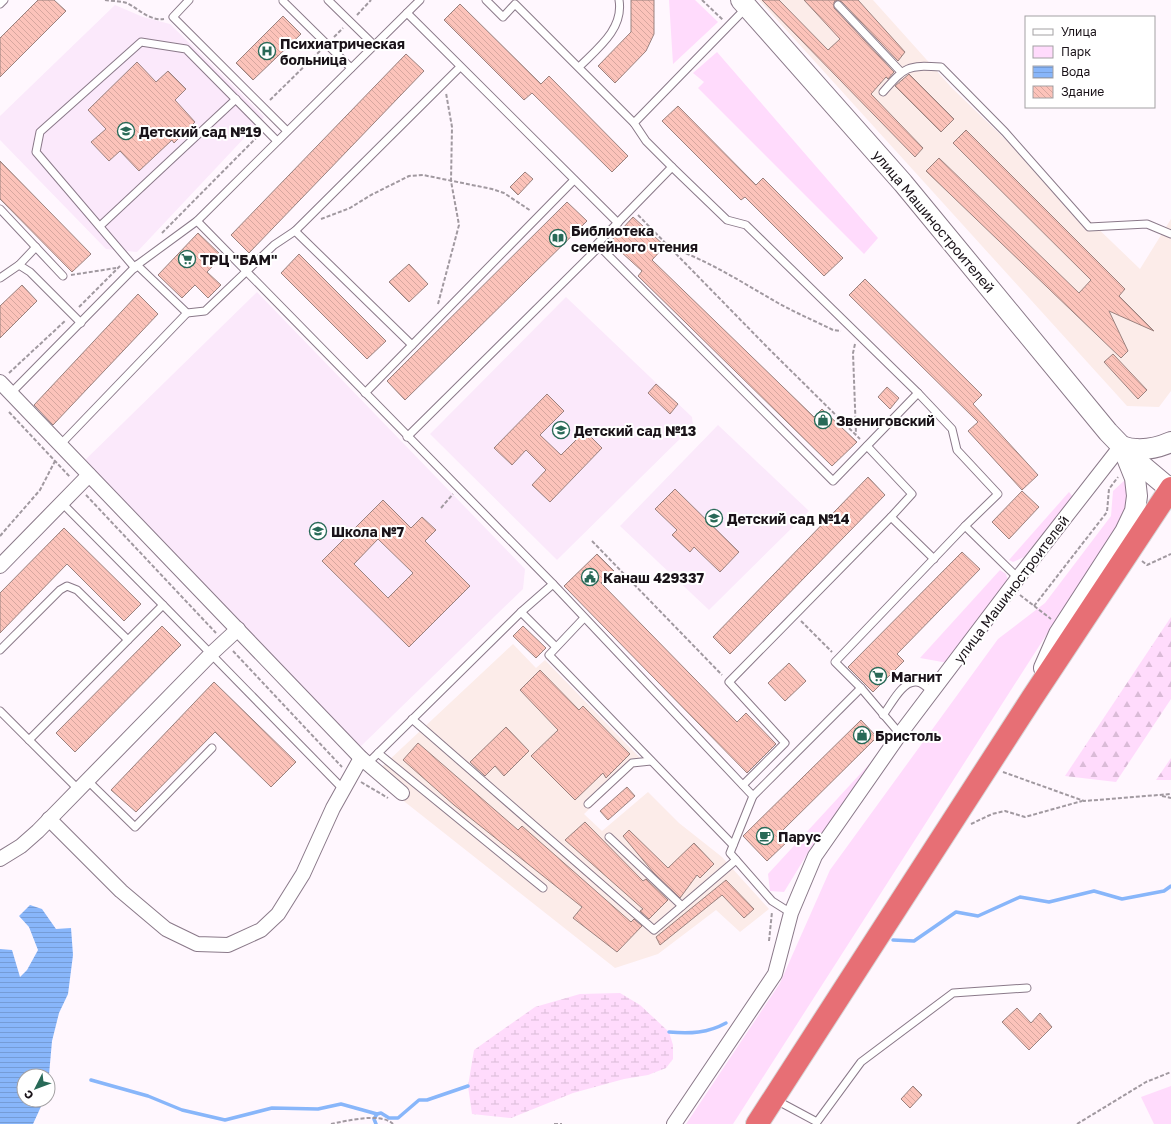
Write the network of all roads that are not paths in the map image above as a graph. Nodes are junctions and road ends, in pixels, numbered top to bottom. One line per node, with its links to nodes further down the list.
1 (4, 0): 10 (lane)
2 (189, 0): 21 (lane)
3 (328, 0): 13 (lane)
4 (420, 0): 12 (lane)
5 (486, 0): 8 (lane)
6 (619, 0): 15 (lane)
7 (282, 1): 16 (lane)
8 (517, 2): 15 (lane)
9 (744, 3): 20 (lane); 49 (main road, улица Машиностроителей)
10 (0, 4)
11 (838, 5): 17 (lane)
12 (406, 13): 13 (lane); 14 (lane)
13 (374, 45): 16 (lane)
14 (460, 67): 24 (lane); 29 (lane)
15 (579, 67): 20 (lane)
16 (351, 68): 21 (lane)
17 (901, 72): 18 (lane); 30 (lane)
18 (883, 92)
19 (236, 99): 22 (lane); 28 (lane); 28 (lane)
20 (634, 123): 23 (lane)
21 (287, 131): 22 (lane)
22 (277, 141): 26 (lane)
23 (672, 167): 27 (lane); 44 (lane)
24 (574, 180): 27 (lane); 40 (lane)
25 (0, 209): 31 (lane)
26 (197, 220): 34 (lane); 35 (lane)
27 (618, 223): 32 (lane)
28 (100, 226): 34 (lane)
29 (295, 231): 35 (lane); 40 (lane)
30 (1171, 234)
31 (36, 247): 33 (lane); 36 (lane)
32 (599, 247): 45 (lane); 48 (lane)
33 (18, 265): 37 (lane); 39 (lane)
34 (136, 267): 38 (lane); 39 (lane)
35 (247, 272): 38 (lane); 43 (lane)
36 (63, 276)
37 (0, 278)
38 (187, 313): 47 (lane)
39 (81, 323): 42 (lane)
40 (412, 345): 43 (lane)
41 (0, 382): 42 (street)
42 (11, 393): 47 (street)
43 (365, 393): 45 (lane)
44 (918, 393): 48 (lane); 54 (lane)
45 (407, 437): 58 (lane)
46 (1171, 442): 49 (main road)
47 (60, 445): 50 (street)
48 (867, 446): 53 (lane)
49 (1121, 446): 51 (main road, улица Машиностроителей); 57 (street, улица Машиностроителей); 69 (main road)
50 (89, 475): 52 (street); 62 (street)
51 (1171, 488): 69 (highway)
52 (62, 503): 56 (street); 59 (lane)
53 (891, 517): 55 (lane); 80 (lane)
54 (965, 526): 55 (lane); 57 (lane)
55 (934, 559): 67 (lane)
56 (0, 566)
57 (1014, 583): 68 (street, улица Машиностроителей)
58 (553, 584): 60 (lane); 61 (lane)
59 (163, 605): 63 (lane); 66 (lane)
60 (521, 612): 64 (lane); 72 (lane)
61 (584, 618): 64 (lane); 80 (lane)
62 (238, 629): 66 (street); 77 (street)
63 (128, 640): 65 (lane); 74 (lane)
64 (556, 647): 78 (lane)
65 (0, 650)
66 (211, 654): 79 (street); 81 (lane)
67 (861, 688): 71 (lane); 83 (lane)
68 (932, 692): 71 (lane); 73 (street, улица Машиностроителей)
69 (1032, 698): 94 (highway)
70 (0, 711): 74 (lane)
71 (884, 715): 73 (lane)
72 (412, 719): 76 (lane); 91 (lane)
73 (900, 734): 92 (street, улица Машиностроителей)
74 (30, 740): 79 (lane)
75 (212, 748): 79 (lane)
76 (378, 753): 77 (lane); 90 (lane)
77 (364, 760): 81 (street); 82 (street)
78 (651, 761): 84 (lane); 87 (lane)
79 (82, 784): 85 (street)
80 (743, 785): 83 (lane)
81 (343, 789): 85 (street)
82 (402, 793)
83 (753, 796): 87 (lane)
84 (588, 804)
85 (49, 819): 88 (street)
86 (609, 837): 91 (lane)
87 (733, 845): 89 (lane)
88 (0, 859)
89 (736, 860): 91 (lane); 92 (lane)
90 (543, 888)
91 (682, 906)
92 (791, 913): 96 (street, улица Машиностроителей)
93 (1027, 988): 95 (lane)
94 (773, 1098): 95 (lane); 97 (highway)
95 (816, 1123)
96 (674, 1124)
97 (756, 1124)

